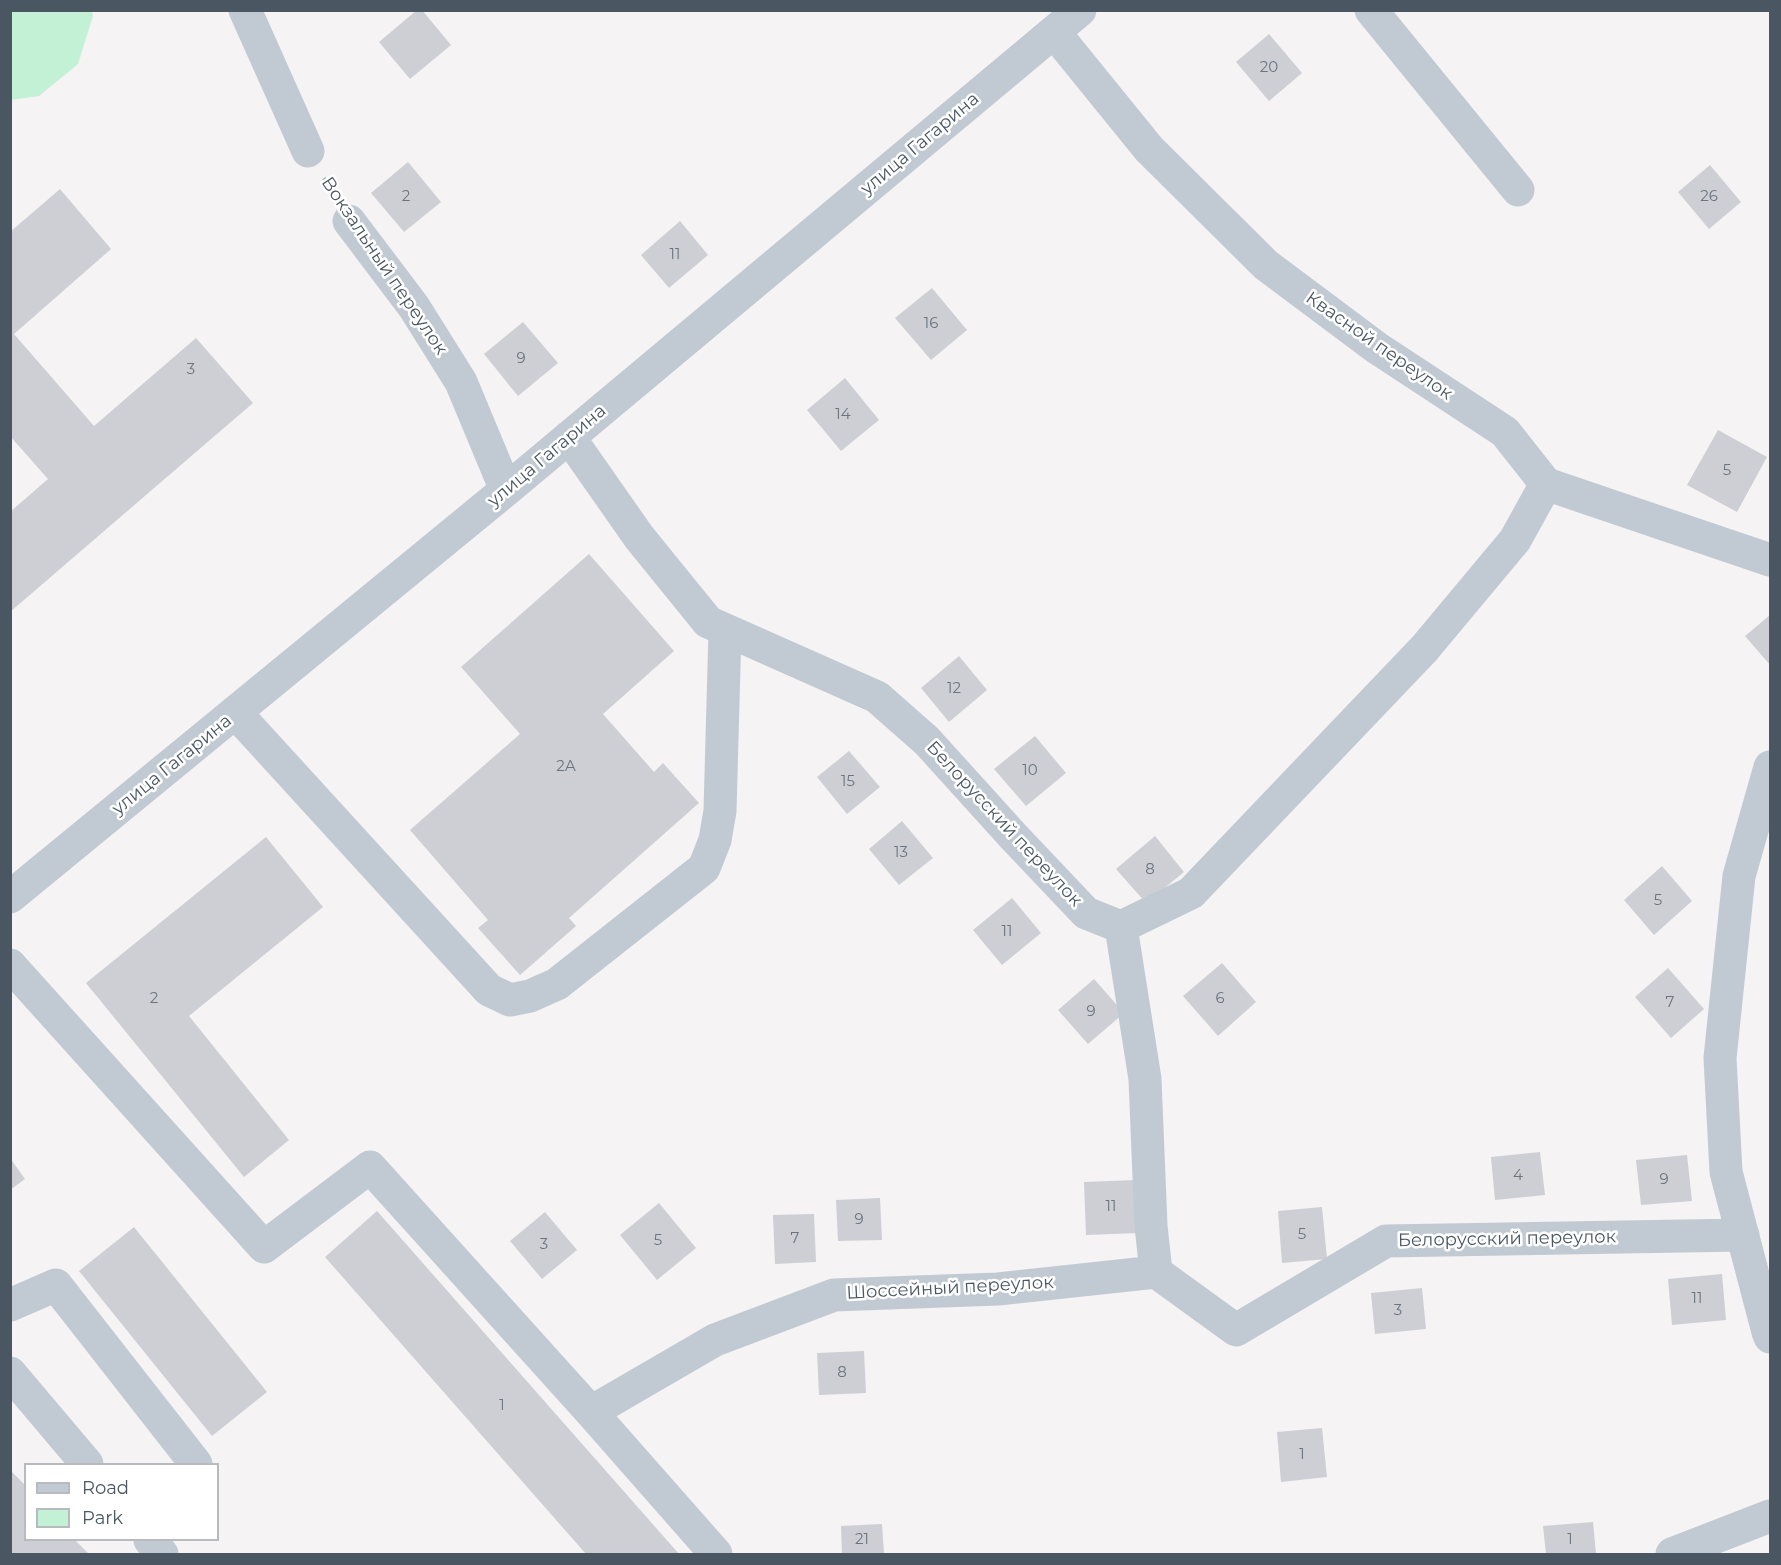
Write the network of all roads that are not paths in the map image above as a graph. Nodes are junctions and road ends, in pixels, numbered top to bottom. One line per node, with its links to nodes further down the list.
1 (245, 10): 5 (street)
2 (1080, 10): 4 (street, улица Гагарина)
3 (1371, 10): 6 (street)
4 (1054, 32): 8 (street, улица Гагарина); 9 (street, Квасной переулок)
5 (308, 151)
6 (1518, 190)
7 (349, 221): 10 (street, Вокзальный переулок)
8 (569, 437): 10 (street, улица Гагарина); 12 (street, Белорусский переулок)
9 (1546, 484): 11 (street); 16 (street)
10 (506, 490): 13 (street, улица Гагарина)
11 (1770, 560)
12 (725, 630): 13 (street); 16 (street, Белорусский переулок)
13 (235, 712): 15 (street, улица Гагарина)
14 (1770, 767): 18 (street)
15 (10, 897)
16 (1120, 927): 19 (street)
17 (10, 965): 23 (street)
18 (1743, 1235): 19 (street, Белорусский переулок); 21 (street)
19 (1156, 1272): 23 (street, Шоссейный переулок)
20 (10, 1305): 25 (street)
21 (1770, 1337)
22 (10, 1373): 24 (street)
23 (591, 1412): 29 (street)
24 (86, 1463)
25 (195, 1463)
26 (1770, 1516): 30 (street)
27 (152, 1541): 28 (street)
28 (162, 1554)
29 (716, 1554)
30 (1672, 1554)

